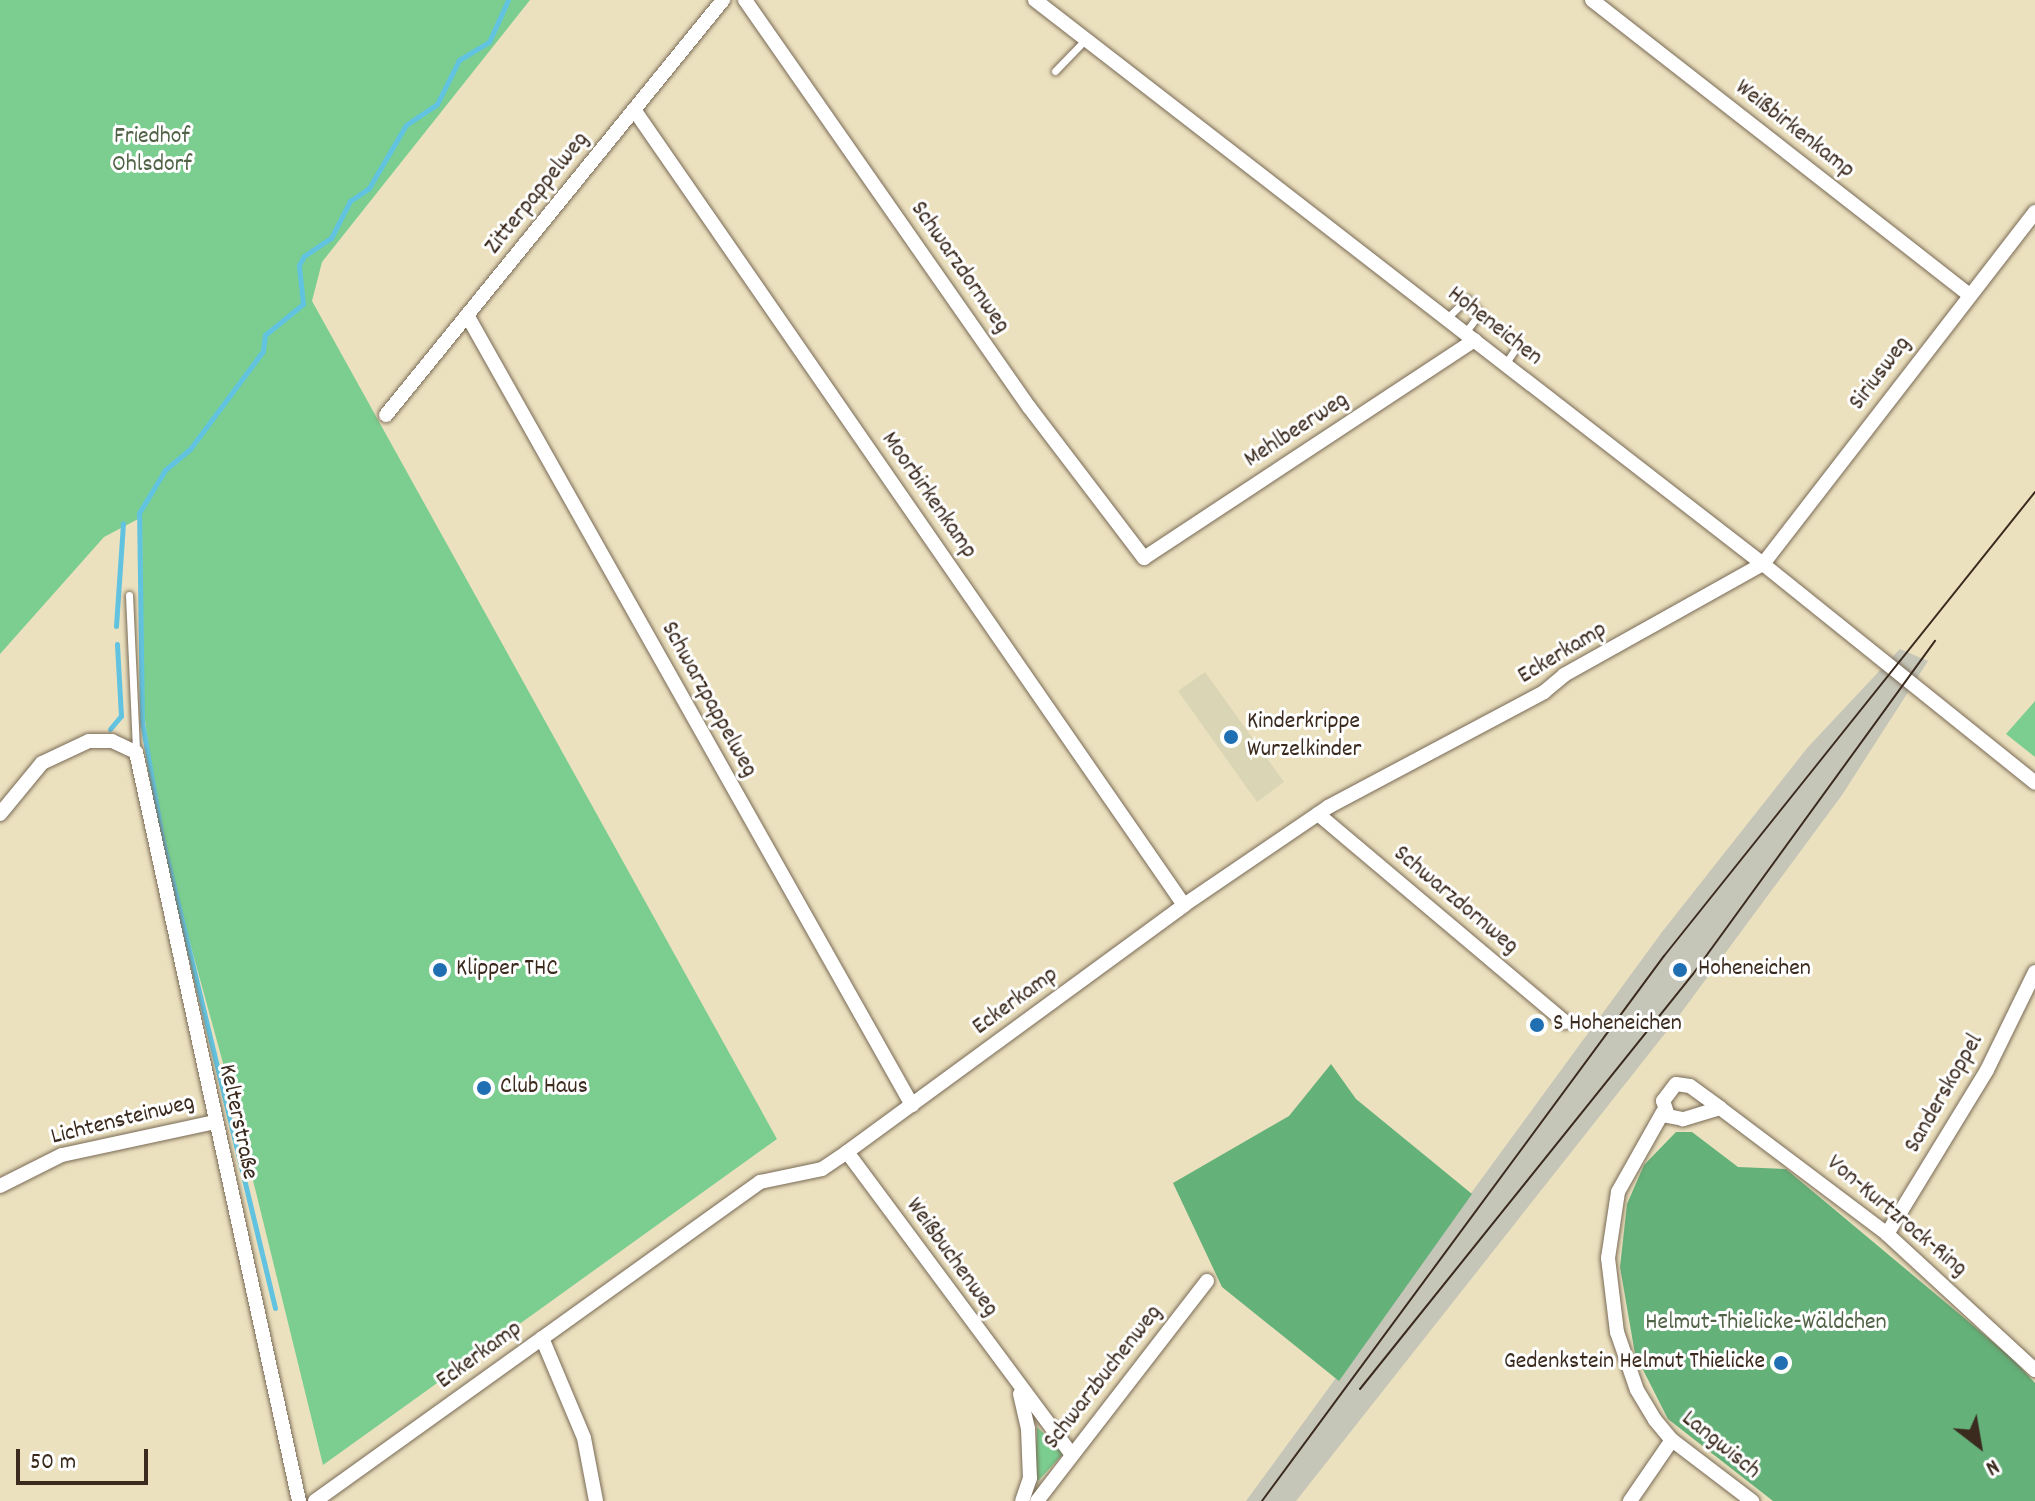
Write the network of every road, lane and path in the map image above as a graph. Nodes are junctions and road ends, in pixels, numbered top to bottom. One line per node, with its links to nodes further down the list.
1 (723, 0): 7 (street, Zitterpappelweg)
2 (745, 0): 16 (street, Schwarzdornweg)
3 (1035, 0): 5 (street, Hoheneichen)
4 (1592, 0): 9 (street, Weißbirkenkamp)
5 (1086, 39): 6 (lane); 11 (street, Hoheneichen)
6 (1055, 71)
7 (635, 111): 10 (street, Zitterpappelweg); 23 (street, Moorbirkenkamp)
8 (2035, 212): 9 (street, Siriusweg)
9 (1969, 295): 17 (street, Siriusweg)
10 (467, 315): 15 (street, Zitterpappelweg); 26 (street, Schwarzpappelweg)
11 (1447, 318): 13 (street, Hoheneichen); 13 (lane)
12 (1500, 331): 14 (lane)
13 (1470, 336): 14 (street, Hoheneichen); 16 (street, Mehlbeerweg)
14 (1505, 364): 17 (street, Hoheneichen)
15 (386, 415)
16 (1144, 558)
17 (1763, 564): 20 (street, Hoheneichen); 22 (street, Eckerkamp)
18 (129, 595): 19 (lane)
19 (136, 752): 21 (street); 29 (street, Kelterstraße)
20 (2035, 783)
21 (0, 814)
22 (1318, 814): 23 (street, Eckerkamp); 25 (street, Schwarzdornweg)
23 (1184, 905): 26 (street, Eckerkamp)
24 (2035, 972): 32 (street, Sanderskoppel)
25 (1565, 1022)
26 (912, 1105): 30 (street, Eckerkamp)
27 (1720, 1108): 28 (street); 28 (street, Von-Kurtzrock-Ring); 32 (street, Von-Kurtzrock-Ring)
28 (1663, 1112): 37 (street, Langwisch)
29 (214, 1122): 31 (street, Lichtensteinweg); 39 (street, Kelterstraße)
30 (847, 1152): 34 (street, Eckerkamp); 36 (street, Weißbuchenweg)
31 (0, 1186)
32 (1887, 1234): 35 (street, Von-Kurtzrock-Ring)
33 (1207, 1281): 38 (street, Schwarzbuchenweg)
34 (542, 1338): 40 (street, Eckerkamp); 41 (street)
35 (2035, 1370)
36 (1019, 1389): 38 (street, Weißbuchenweg); 42 (street, Weißbuchenweg)
37 (1672, 1440): 44 (street); 45 (street, Langwisch)
38 (1072, 1455): 43 (street, Schwarzbuchenweg)
39 (299, 1501)
40 (315, 1501)
41 (596, 1501)
42 (1022, 1501)
43 (1037, 1501)
44 (1630, 1501)
45 (1752, 1501)

